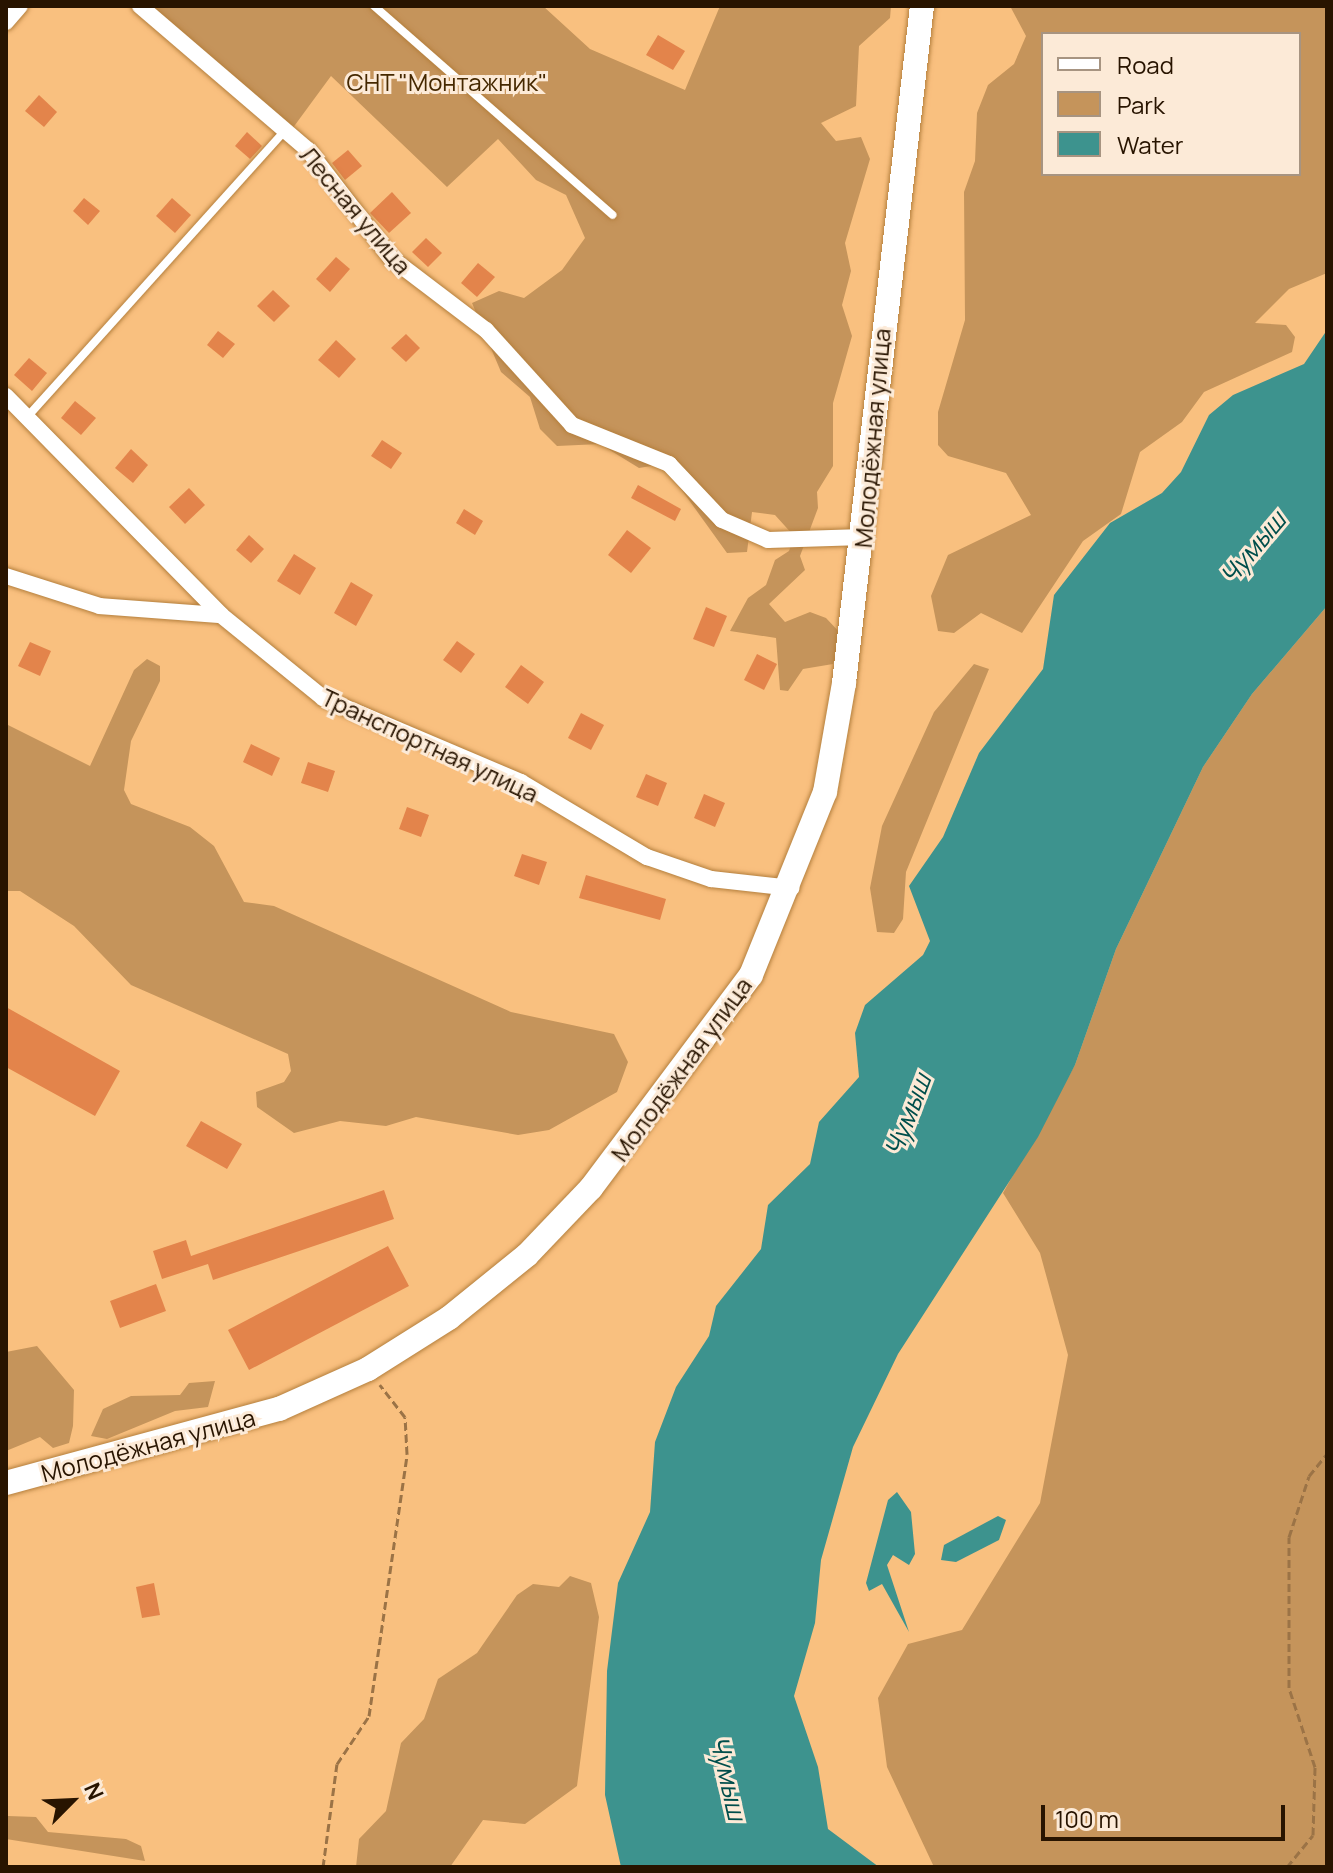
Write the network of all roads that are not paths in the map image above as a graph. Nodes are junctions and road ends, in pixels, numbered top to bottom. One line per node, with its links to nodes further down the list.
1 (20, 6): 5 (street)
2 (140, 6): 6 (street, Лесная улица)
3 (374, 6): 7 (lane)
4 (922, 6): 10 (street, Молодёжная улица)
5 (6, 22)
6 (285, 131): 9 (lane); 10 (street, Лесная улица)
7 (613, 215)
8 (6, 396): 9 (street, Транспортная улица)
9 (28, 416): 12 (street, Транспортная улица)
10 (863, 537): 13 (street, Молодёжная улица)
11 (6, 576): 12 (street)
12 (221, 615): 13 (street, Транспортная улица)
13 (791, 888): 14 (street, Молодёжная улица)
14 (6, 1483)

